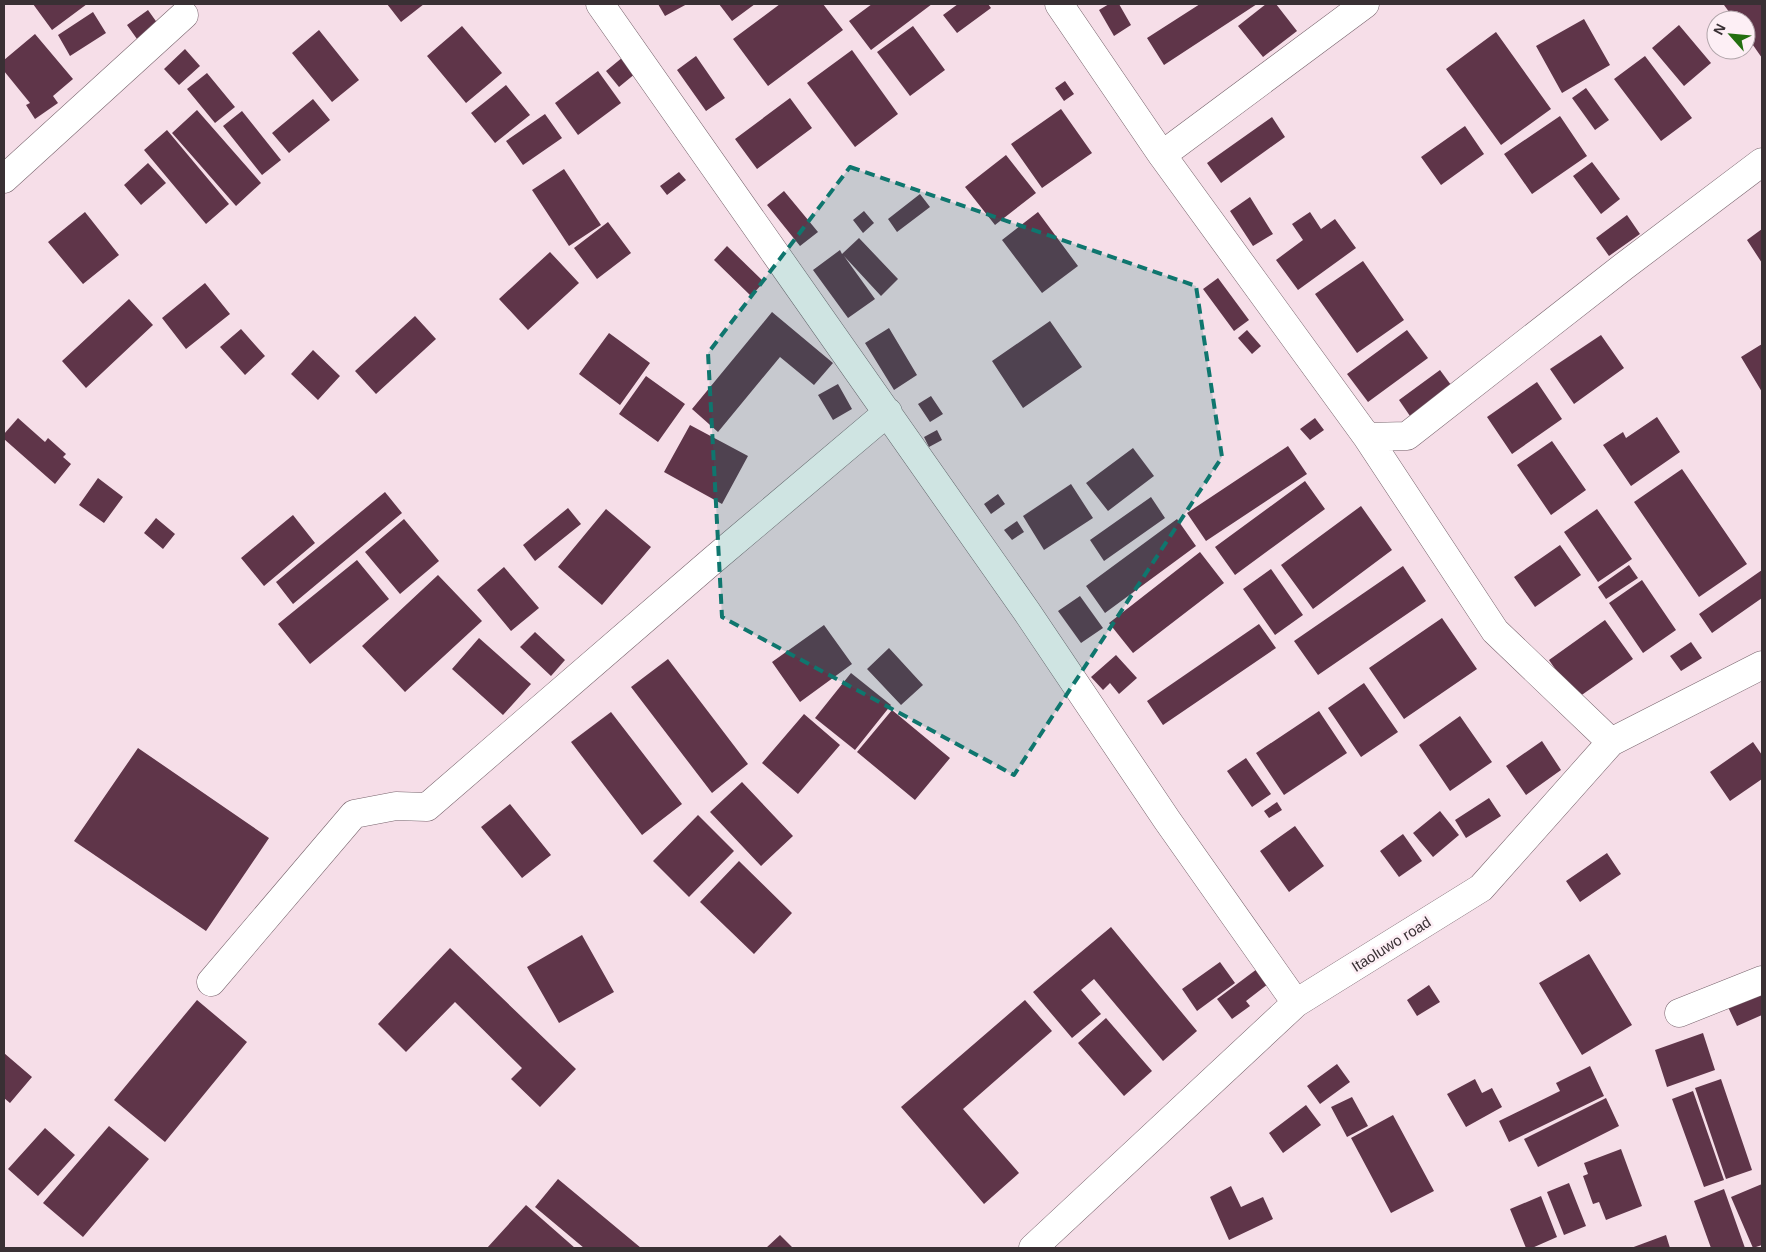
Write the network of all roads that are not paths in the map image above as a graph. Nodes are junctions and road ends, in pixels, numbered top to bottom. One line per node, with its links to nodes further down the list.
1 (600, 4): 8 (street)
2 (1059, 4): 5 (street)
3 (1365, 4): 5 (street)
4 (185, 7): 7 (street)
5 (1162, 155): 9 (street)
6 (1762, 162): 9 (street)
7 (4, 179)
8 (888, 412): 13 (street); 14 (street)
9 (1367, 437): 11 (street)
10 (1762, 665): 11 (street, Itaoluwo road)
11 (1611, 742): 14 (street, Itaoluwo road)
12 (1762, 980): 15 (street)
13 (211, 982)
14 (1296, 1003): 16 (street, Itaoluwo road)
15 (1679, 1013)
16 (1033, 1248)

